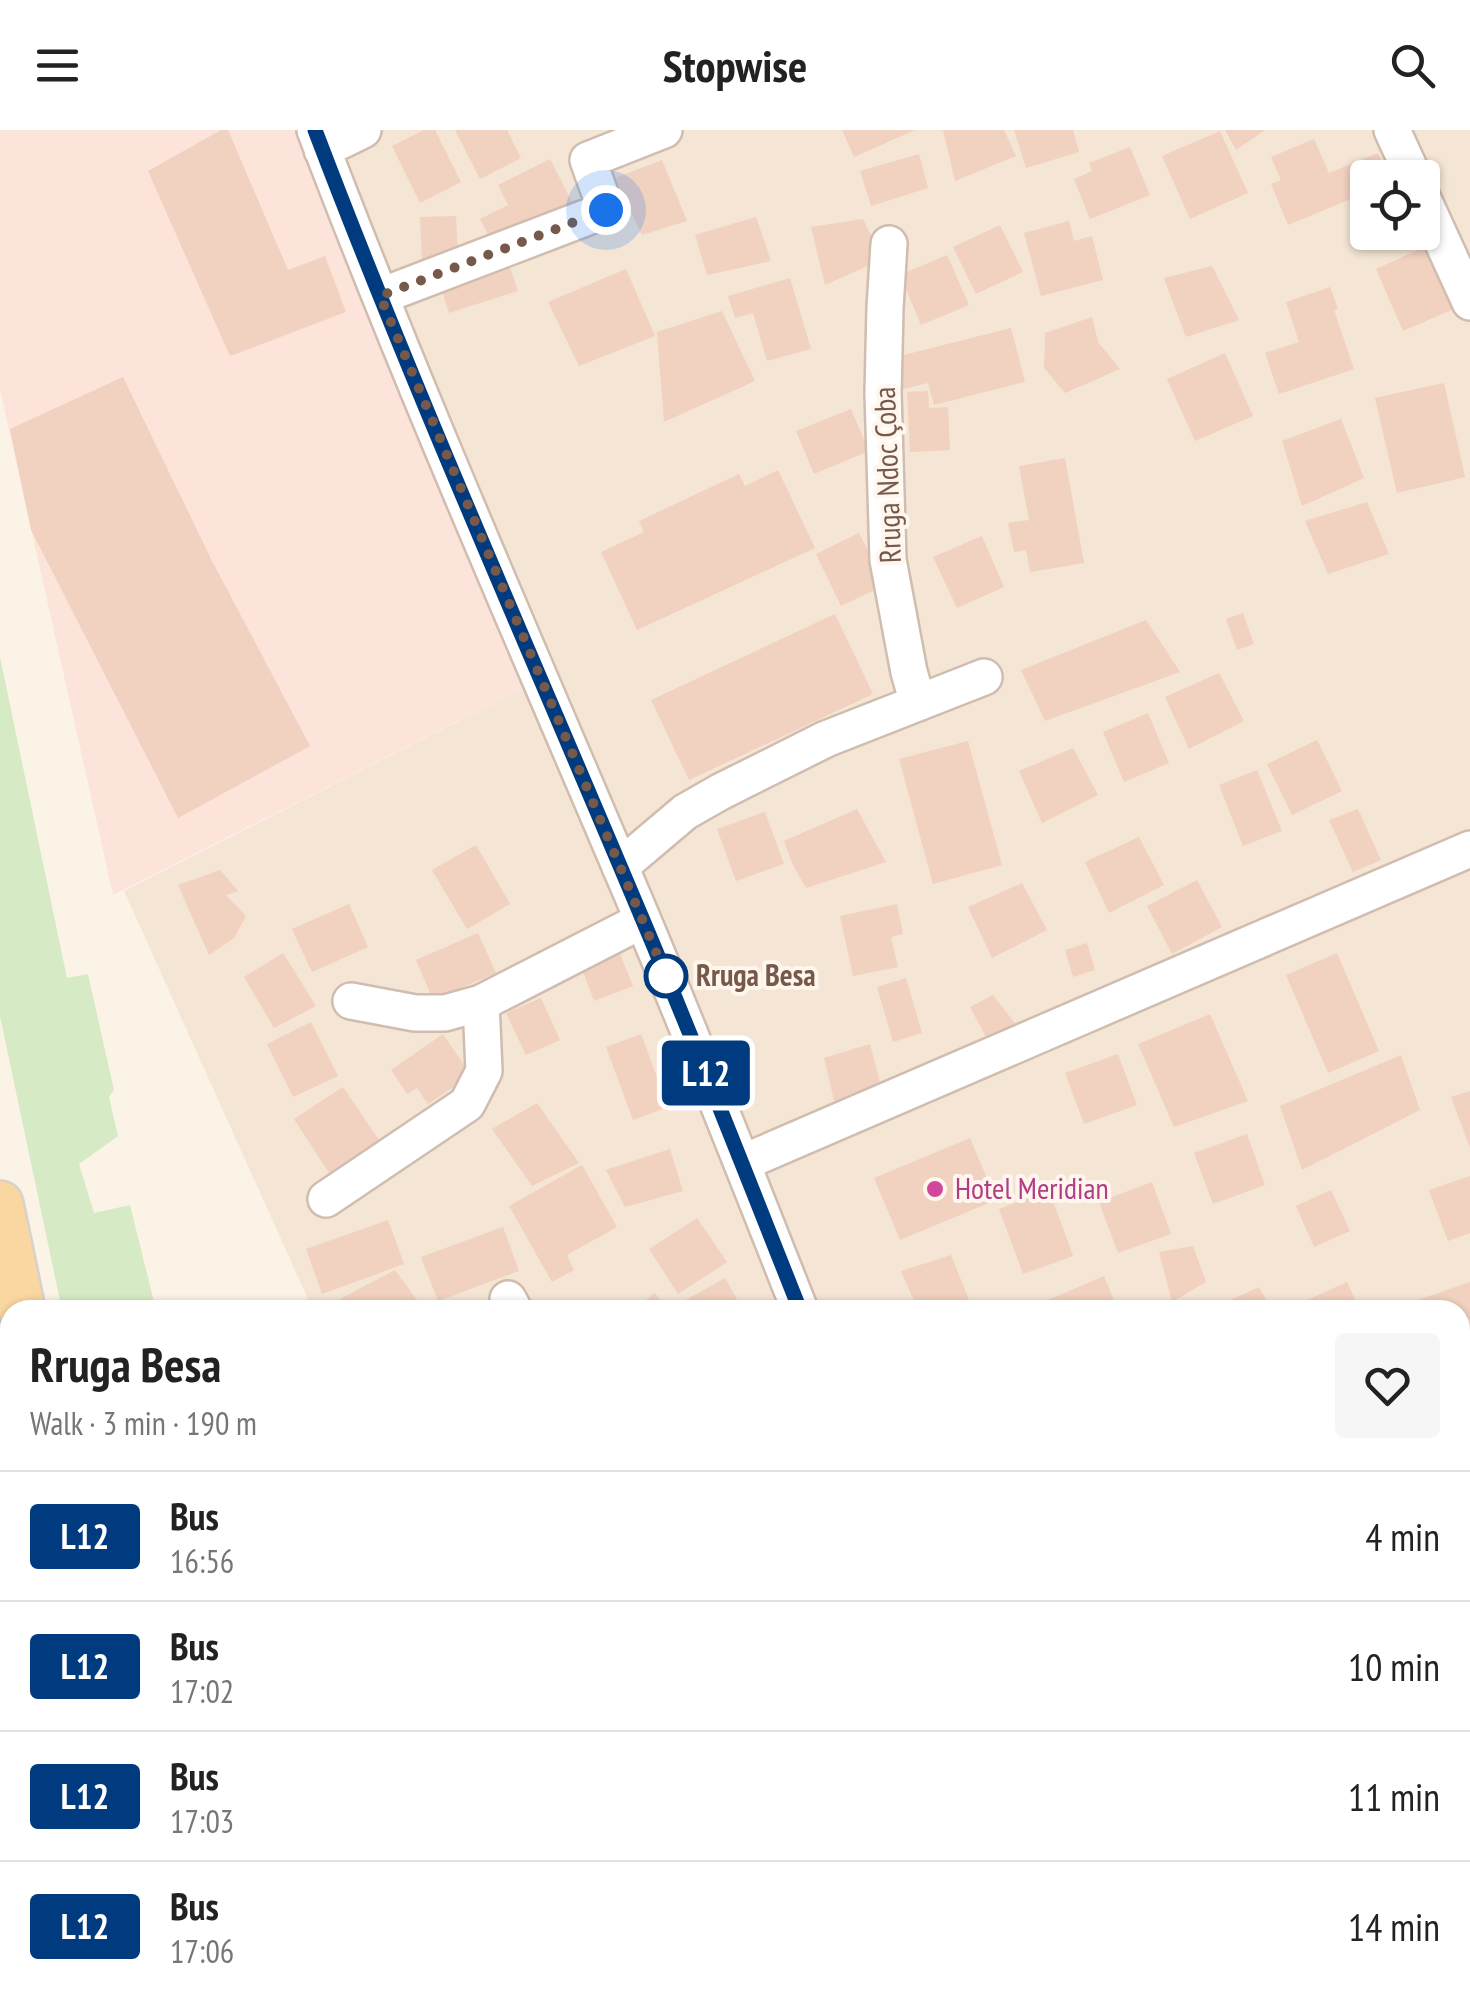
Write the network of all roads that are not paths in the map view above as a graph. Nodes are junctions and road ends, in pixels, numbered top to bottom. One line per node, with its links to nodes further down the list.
1 (363, 130): 4 (street)
2 (664, 130): 8 (street)
3 (1392, 130): 5 (street)
4 (318, 140): 8 (street)
5 (1406, 160)
6 (1440, 237): 9 (street)
7 (889, 244): 11 (street, Rruga Ndoc Çoba)
8 (380, 296): 13 (street)
9 (1470, 302)
10 (984, 677): 11 (street)
11 (918, 703): 13 (street)
12 (1470, 849): 17 (street)
13 (620, 867): 14 (street)
14 (643, 920): 16 (street); 17 (street)
15 (351, 1001): 16 (street)
16 (482, 1003): 18 (street)
17 (742, 1163): 21 (street)
18 (326, 1199)
19 (0, 1204): 20 (main road)
20 (20, 1300)
21 (796, 1300)

